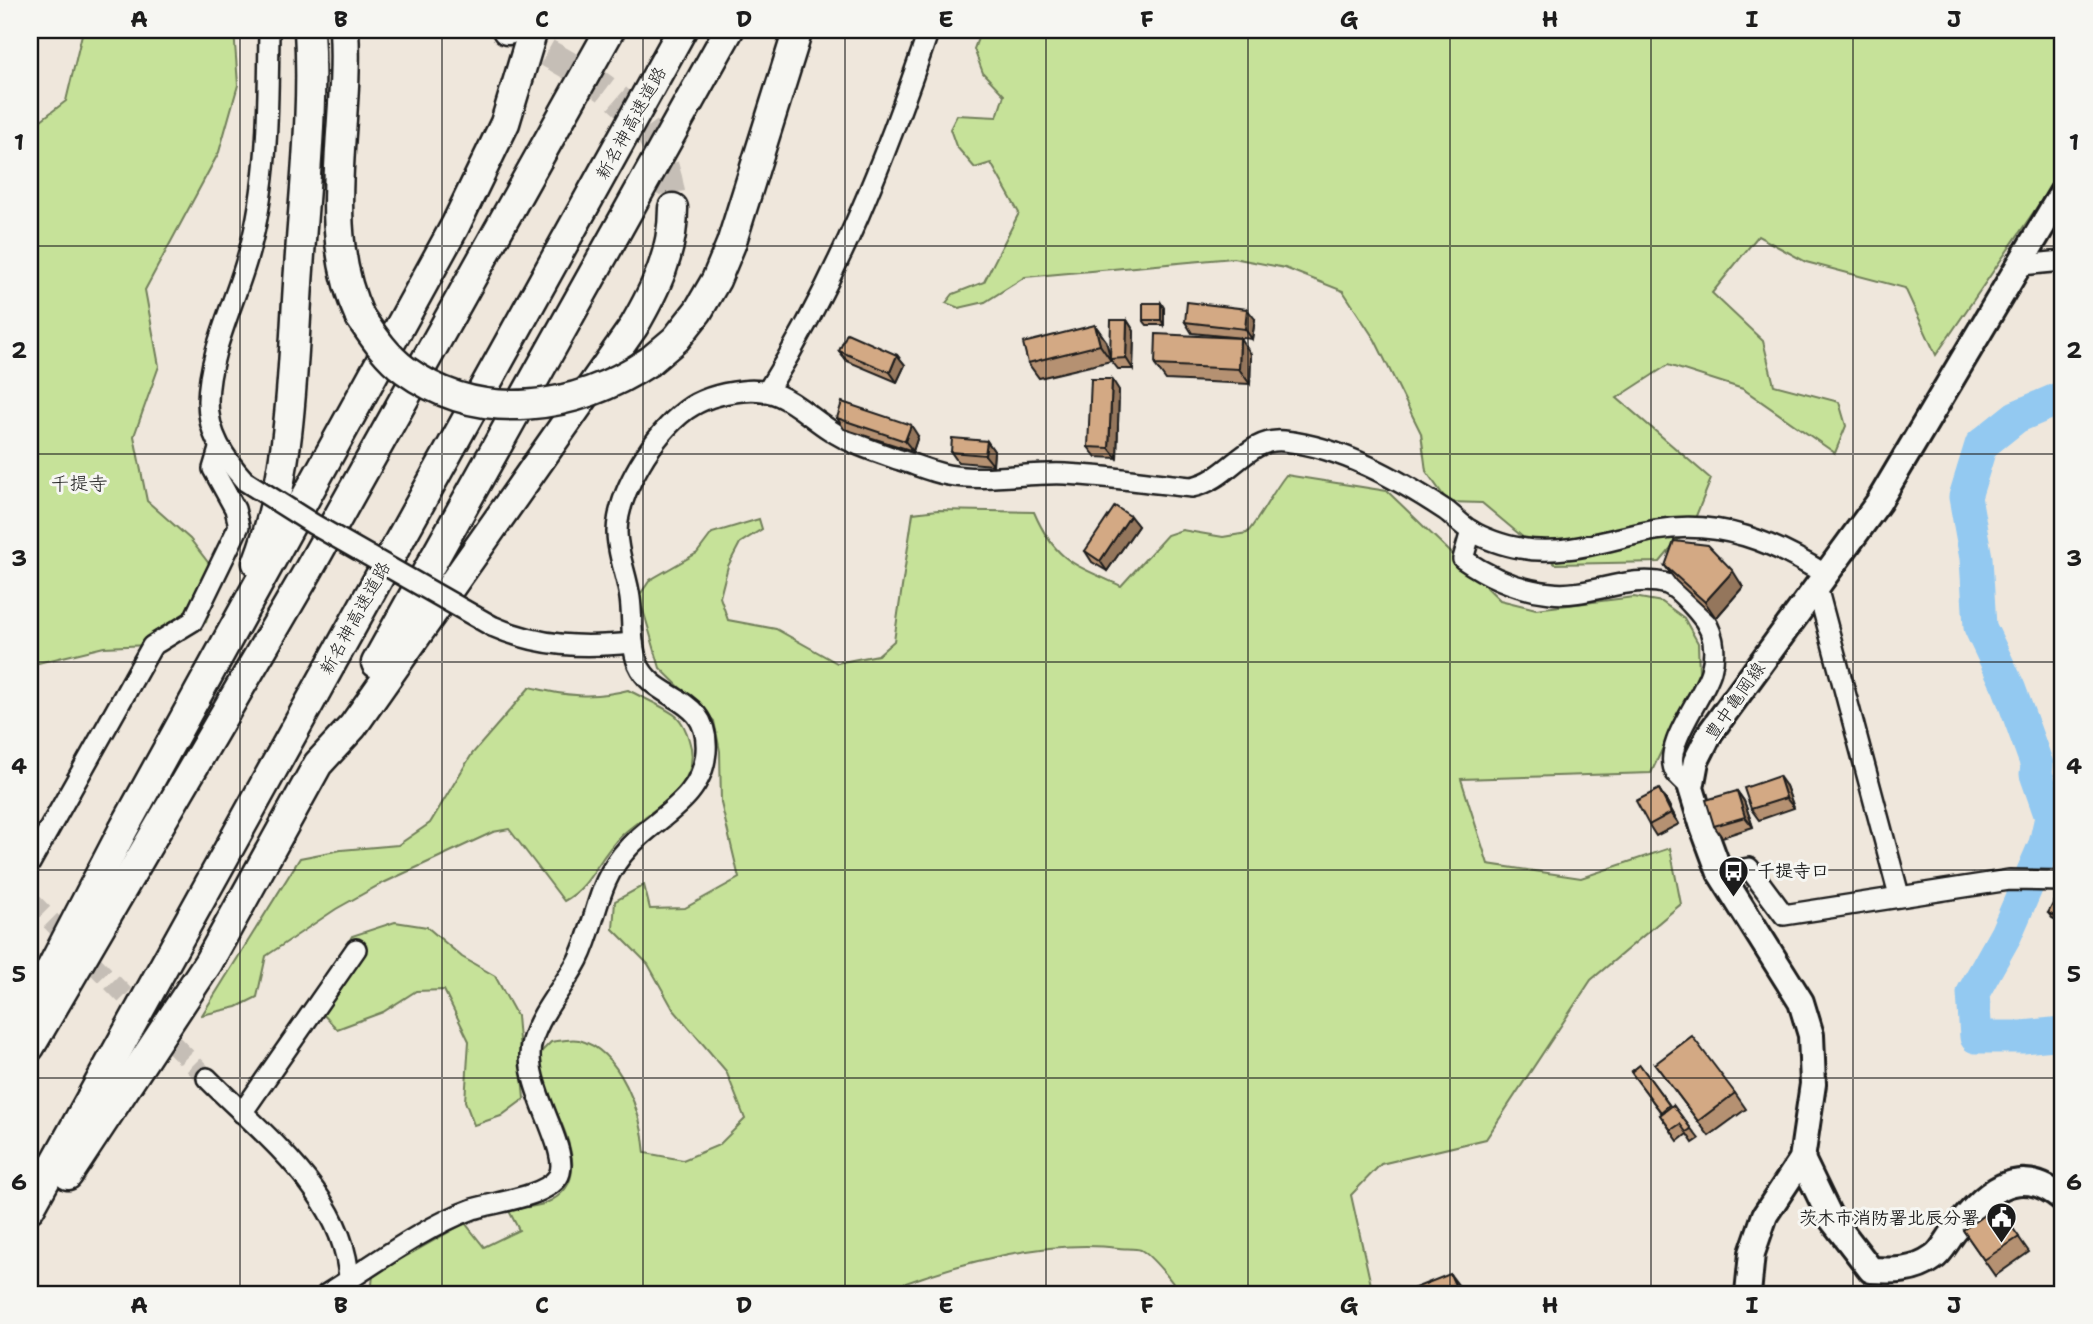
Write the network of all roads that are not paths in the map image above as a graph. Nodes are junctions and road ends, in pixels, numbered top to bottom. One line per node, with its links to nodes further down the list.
1 (269, 30): 15 (street)
2 (309, 30): 19 (highway)
3 (344, 30): 8 (highway, bridge)
4 (533, 30): 19 (highway)
5 (610, 30): 28 (highway)
6 (682, 30): 33 (highway, 新名神高速道路)
7 (729, 30): 20 (highway)
8 (798, 30)
9 (929, 30): 14 (street)
10 (2063, 191): 13 (main road, 豊中亀岡線)
11 (673, 208): 20 (highway)
12 (2063, 261): 13 (street)
13 (2022, 265): 17 (main road, 豊中亀岡線)
14 (768, 390): 16 (street); 18 (street)
15 (219, 449): 18 (street, bridge); 22 (street)
16 (1471, 531): 17 (street); 21 (street)
17 (1822, 581): 21 (main road, 豊中亀岡線); 25 (street)
18 (633, 643): 35 (street)
19 (207, 674): 27 (highway)
20 (318, 764): 34 (highway)
21 (1691, 788): 23 (main road)
22 (30, 863)
23 (1720, 873): 25 (street); 31 (main road)
24 (2063, 881): 25 (street)
25 (1899, 895)
26 (356, 949): 30 (street)
27 (30, 1009)
28 (30, 1047)
29 (207, 1078): 30 (street)
30 (242, 1113): 35 (street)
31 (1802, 1159): 32 (main road); 37 (main road)
32 (2063, 1199)
33 (30, 1208)
34 (30, 1222)
35 (349, 1287): 36 (street)
36 (327, 1294)
37 (1748, 1294)

